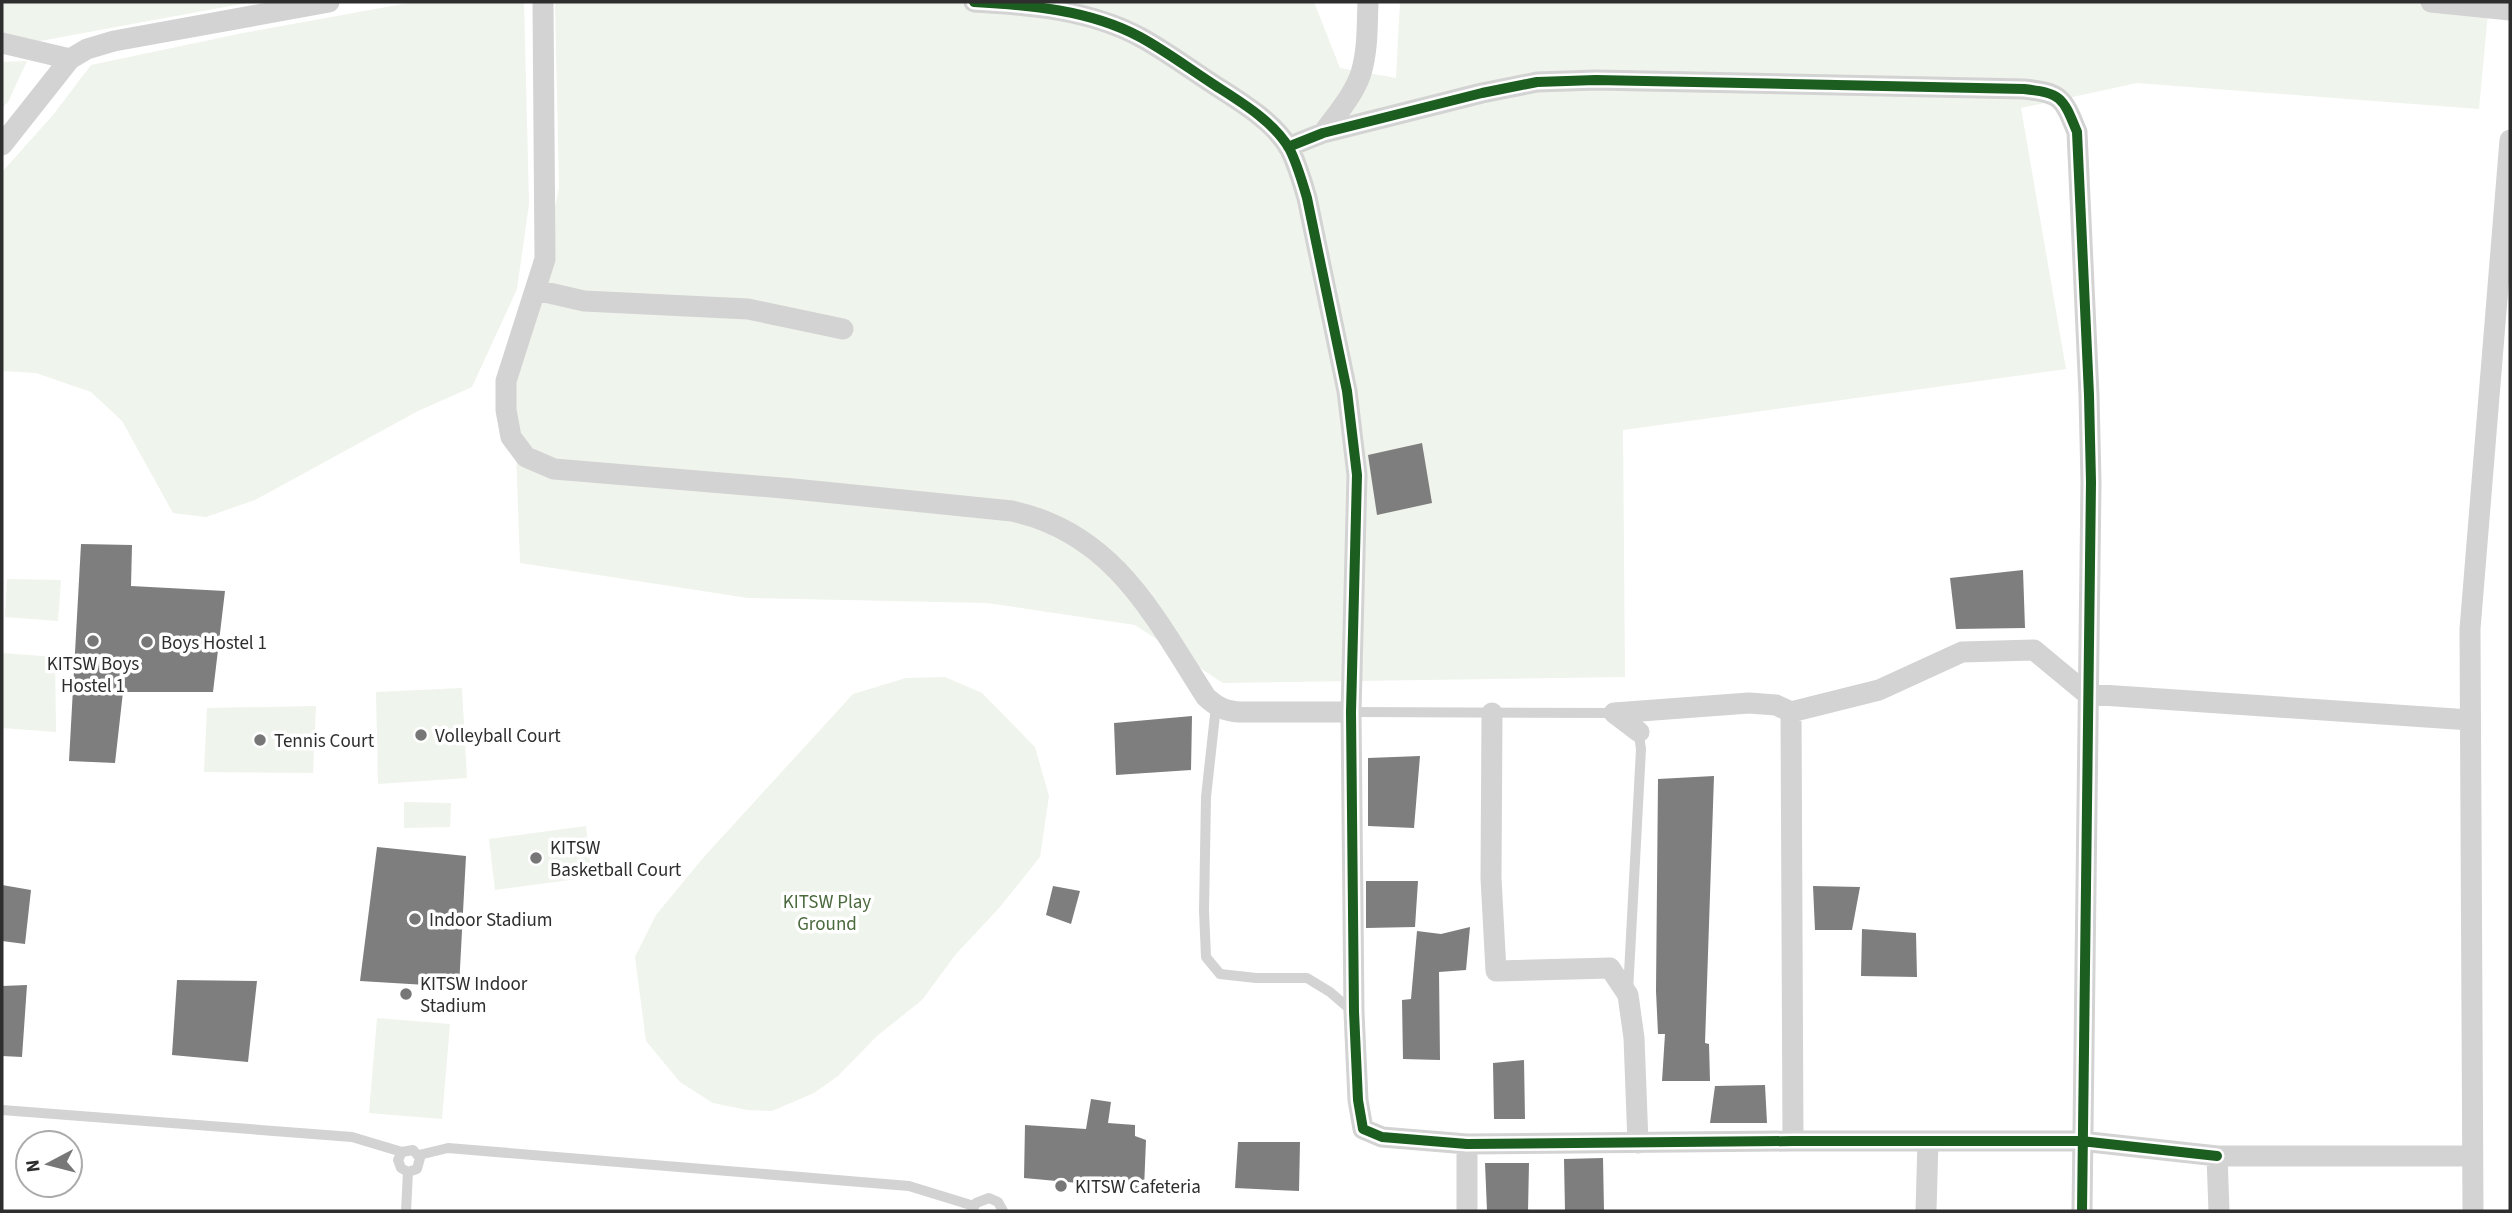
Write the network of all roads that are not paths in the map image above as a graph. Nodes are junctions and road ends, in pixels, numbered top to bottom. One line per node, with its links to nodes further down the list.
1 (329, 2): 8 (street)
2 (543, 2): 13 (street)
3 (974, 2): 12 (street)
4 (1368, 2): 9 (street)
5 (2431, 2): 6 (street)
6 (2510, 10)
7 (2, 43): 8 (street)
8 (70, 59): 11 (street)
9 (1323, 134): 12 (street); 15 (street)
10 (2510, 139): 21 (street)
11 (2, 145)
12 (1288, 147): 17 (street)
13 (536, 290): 14 (street); 16 (street)
14 (843, 329)
15 (2087, 694): 18 (street); 21 (street); 28 (street)
16 (1216, 706): 17 (street); 24 (lane)
17 (1350, 712): 19 (lane); 24 (street)
18 (1791, 712): 20 (street); 26 (street)
19 (1492, 713): 20 (lane); 23 (street)
20 (1614, 713): 22 (street)
21 (2470, 720): 34 (street)
22 (1639, 732): 23 (lane)
23 (1628, 995): 29 (street)
24 (1353, 1012): 30 (street)
25 (2, 1110): 31 (lane)
26 (1793, 1141): 27 (street); 29 (street)
27 (1928, 1141): 28 (street); 40 (street)
28 (2081, 1141): 33 (street); 41 (street)
29 (1638, 1143): 30 (street)
30 (1467, 1144): 39 (street)
31 (402, 1152): 32 (lane); 35 (lane)
32 (419, 1156): 35 (lane); 36 (lane)
33 (2217, 1156): 34 (street); 42 (street)
34 (2472, 1156): 43 (street)
35 (408, 1172): 37 (lane)
36 (973, 1209): 38 (lane)
37 (406, 1211)
38 (1003, 1211)
39 (1467, 1211)
40 (1926, 1211)
41 (2081, 1211)
42 (2219, 1211)
43 (2473, 1211)

